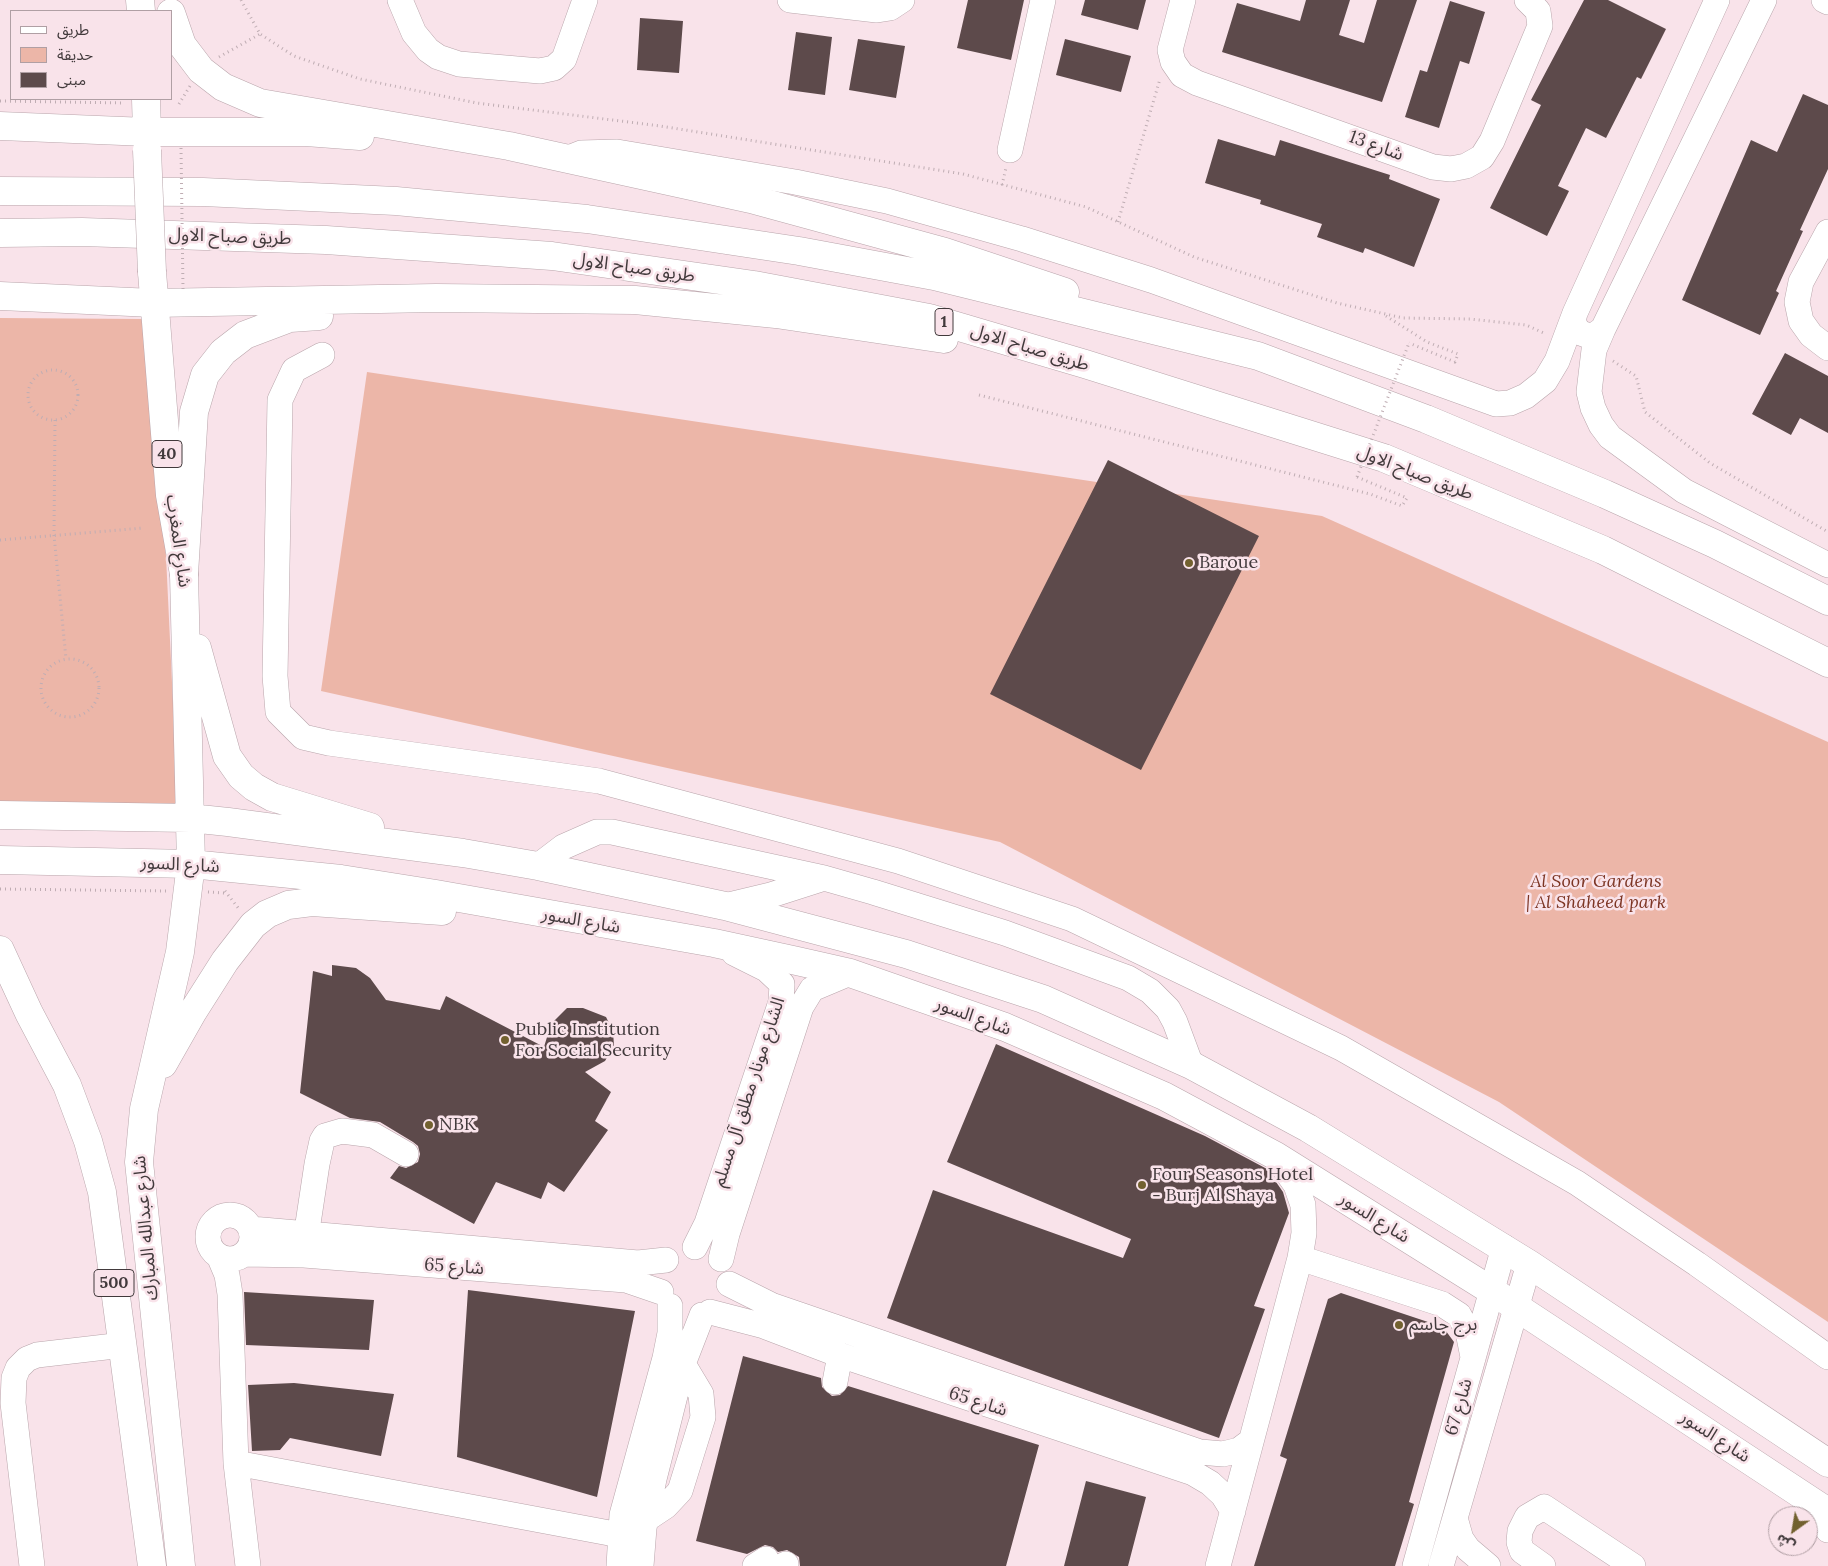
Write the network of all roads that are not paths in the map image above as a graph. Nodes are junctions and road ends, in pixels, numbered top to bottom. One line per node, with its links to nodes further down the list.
1 (400, 0): 2 (street)
2 (585, 0)
3 (790, 0): 4 (street)
4 (902, 0)
5 (1043, 0): 17 (street)
6 (1183, 0): 7 (street, شارع 13)
7 (1527, 0)
8 (1718, 0): 25 (street)
9 (1764, 0): 26 (street)
10 (1824, 0): 11 (street)
11 (1828, 2)
12 (172, 15): 16 (main road)
13 (137, 101): 15 (main road, شارع المغرب / 40)
14 (0, 126): 15 (main road)
15 (147, 141): 16 (main road); 24 (main road, شارع المغرب / 40, bridge)
16 (509, 146): 18 (main road)
17 (1010, 150)
18 (566, 159): 25 (street); 29 (main road)
19 (0, 191): 29 (main road)
20 (1828, 232): 27 (street)
21 (0, 233): 30 (main road, طريق صباح الاول / 1)
22 (0, 296): 24 (main road)
23 (436, 298): 24 (main road); 30 (main road); 32 (main road)
24 (153, 302): 32 (main road, شارع المغرب / 40)
25 (1574, 313): 26 (street)
26 (1598, 339): 31 (street)
27 (1828, 348)
28 (322, 355): 73 (street)
29 (1258, 356): 33 (main road)
30 (1085, 364): 35 (main road, طريق صباح الاول / 1)
31 (1828, 565)
32 (184, 574): 34 (main road, شارع المغرب / 40)
33 (1828, 601)
34 (186, 606): 37 (main road, شارع المغرب / 40); 38 (main road)
35 (1828, 663)
36 (0, 815): 37 (main road)
37 (190, 818): 38 (main road); 40 (main road, شارع المغرب / 40)
38 (463, 853): 41 (main road)
39 (0, 860): 40 (main road, شارع السور)
40 (192, 864): 44 (main road, شارع السور); 51 (main road, شارع عبدالله المبارك / 500)
41 (538, 866): 42 (street); 43 (main road)
42 (824, 878): 43 (street); 50 (street)
43 (725, 906): 50 (main road)
44 (591, 923): 45 (main road, شارع السور); 51 (main road)
45 (714, 943): 48 (main road, شارع السور); 56 (street, الشارع مونار مطلق آل مسلم)
46 (0, 950): 49 (main road, شارع عبدالله المبارك / 500)
47 (0, 974): 49 (main road)
48 (850, 974): 53 (main road, شارع السور); 61 (street, الشارع مونار مطلق آل مسلم)
49 (29, 1013): 70 (main road, شارع عبدالله المبارك / 500)
50 (1191, 1065): 57 (main road)
51 (148, 1092): 88 (main road, شارع عبدالله المبارك / 500)
52 (406, 1154): 55 (street)
53 (1276, 1156): 60 (street); 65 (main road, شارع السور)
54 (251, 1230): 55 (street, شارع 65); 58 (street); 59 (street)
55 (305, 1245): 58 (street, شارع 65); 62 (street, شارع 65); 67 (street, شارع 65)
56 (695, 1247): 61 (street); 62 (street)
57 (1504, 1247): 63 (main road); 65 (street, شارع 67)
58 (244, 1254): 59 (street); 66 (street)
59 (219, 1256): 66 (street)
60 (1300, 1258): 72 (street); 76 (street)
61 (721, 1259): 64 (street)
62 (666, 1260): 67 (street)
63 (1529, 1264): 68 (street, شارع 67); 78 (main road)
64 (729, 1284): 69 (street); 76 (street, شارع 65)
65 (1492, 1291): 68 (main road, شارع السور); 72 (street, شارع 67)
66 (230, 1294): 77 (street)
67 (666, 1299): 69 (street); 85 (street)
68 (1517, 1308): 79 (main road, شارع السور); 83 (street, شارع 67)
69 (706, 1314): 71 (street, شارع 65); 74 (street)
70 (122, 1344): 86 (street); 87 (main road, شارع عبدالله المبارك / 500)
71 (840, 1355): 75 (street); 80 (street, شارع 65)
72 (1473, 1357): 93 (street, شارع 67)
73 (1828, 1357)
74 (681, 1372): 82 (street); 82 (street)
75 (835, 1382)
76 (1251, 1441): 80 (street)
77 (236, 1463): 85 (street); 89 (street)
78 (1828, 1463)
79 (1804, 1495): 81 (main road, شارع السور); 84 (street)
80 (1233, 1510): 92 (street)
81 (1828, 1512)
82 (646, 1516): 91 (street)
83 (1455, 1518): 94 (street, شارع 67); 95 (street)
84 (1828, 1530)
85 (620, 1535): 90 (street)
86 (32, 1566)
87 (152, 1566)
88 (181, 1566)
89 (248, 1566)
90 (619, 1566)
91 (641, 1566)
92 (1218, 1566)
93 (1415, 1566)
94 (1441, 1566)
95 (1488, 1566)
96 (1544, 1566): 97 (street)
97 (1633, 1566)

